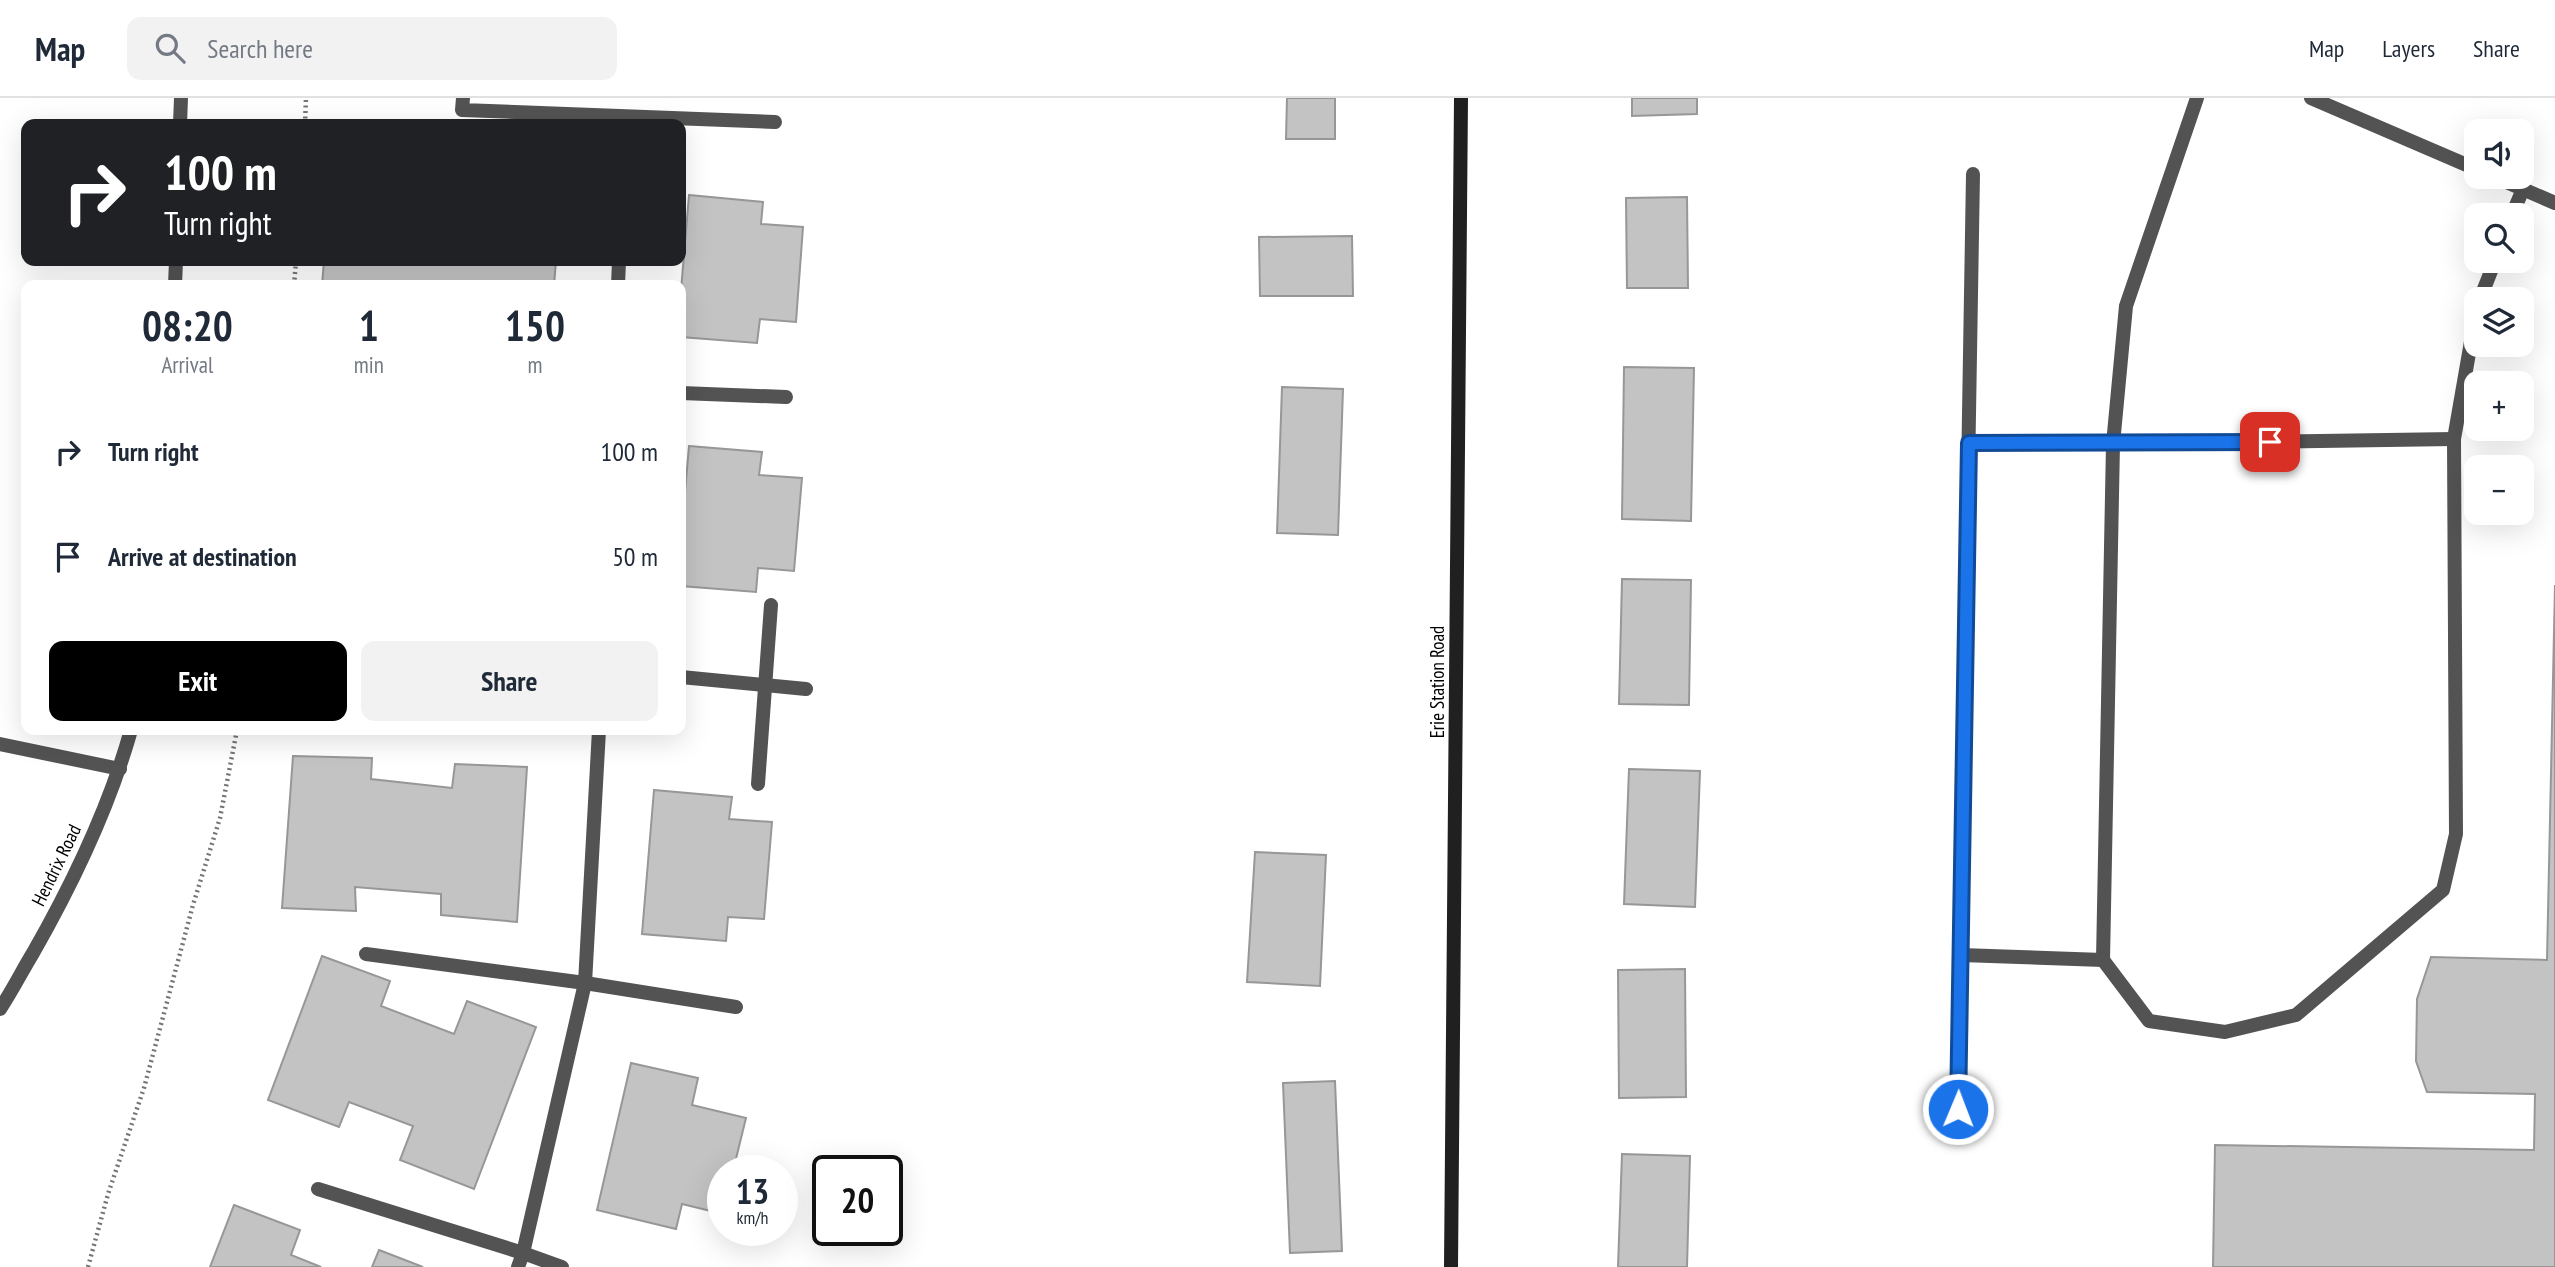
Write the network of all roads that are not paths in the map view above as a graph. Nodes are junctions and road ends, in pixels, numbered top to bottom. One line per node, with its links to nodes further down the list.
1 (181, 98): 6 (street)
2 (463, 98): 7 (street)
3 (1461, 98): 41 (main road, Erie Station Road)
4 (2197, 98): 20 (street)
5 (2311, 98): 10 (street)
6 (180, 119)
7 (595, 119)
8 (686, 121): 9 (street)
9 (775, 122)
10 (2464, 164)
11 (1973, 174): 19 (street)
12 (2523, 189): 13 (street); 14 (street)
13 (2517, 203)
14 (2555, 203)
15 (2468, 357): 18 (street)
16 (686, 393): 17 (street)
17 (786, 397)
18 (2454, 439): 20 (street); 32 (street)
19 (1969, 443): 20 (street); 31 (street)
20 (2113, 444): 32 (street)
21 (771, 605): 23 (street)
22 (686, 677): 23 (street)
23 (766, 685): 24 (street); 29 (street)
24 (806, 689)
25 (130, 735): 28 (street, Hendrix Road)
26 (599, 735): 33 (street)
27 (0, 744): 28 (street)
28 (120, 769): 35 (street, Hendrix Road)
29 (758, 785)
30 (366, 954): 33 (street)
31 (1961, 955): 32 (street); 36 (street)
32 (2103, 960)
33 (585, 983): 34 (street); 38 (street)
34 (736, 1007)
35 (0, 1009)
36 (1957, 1134)
37 (318, 1189): 38 (street)
38 (523, 1252): 39 (street); 40 (street)
39 (518, 1267)
40 (562, 1267)
41 (1451, 1267)

